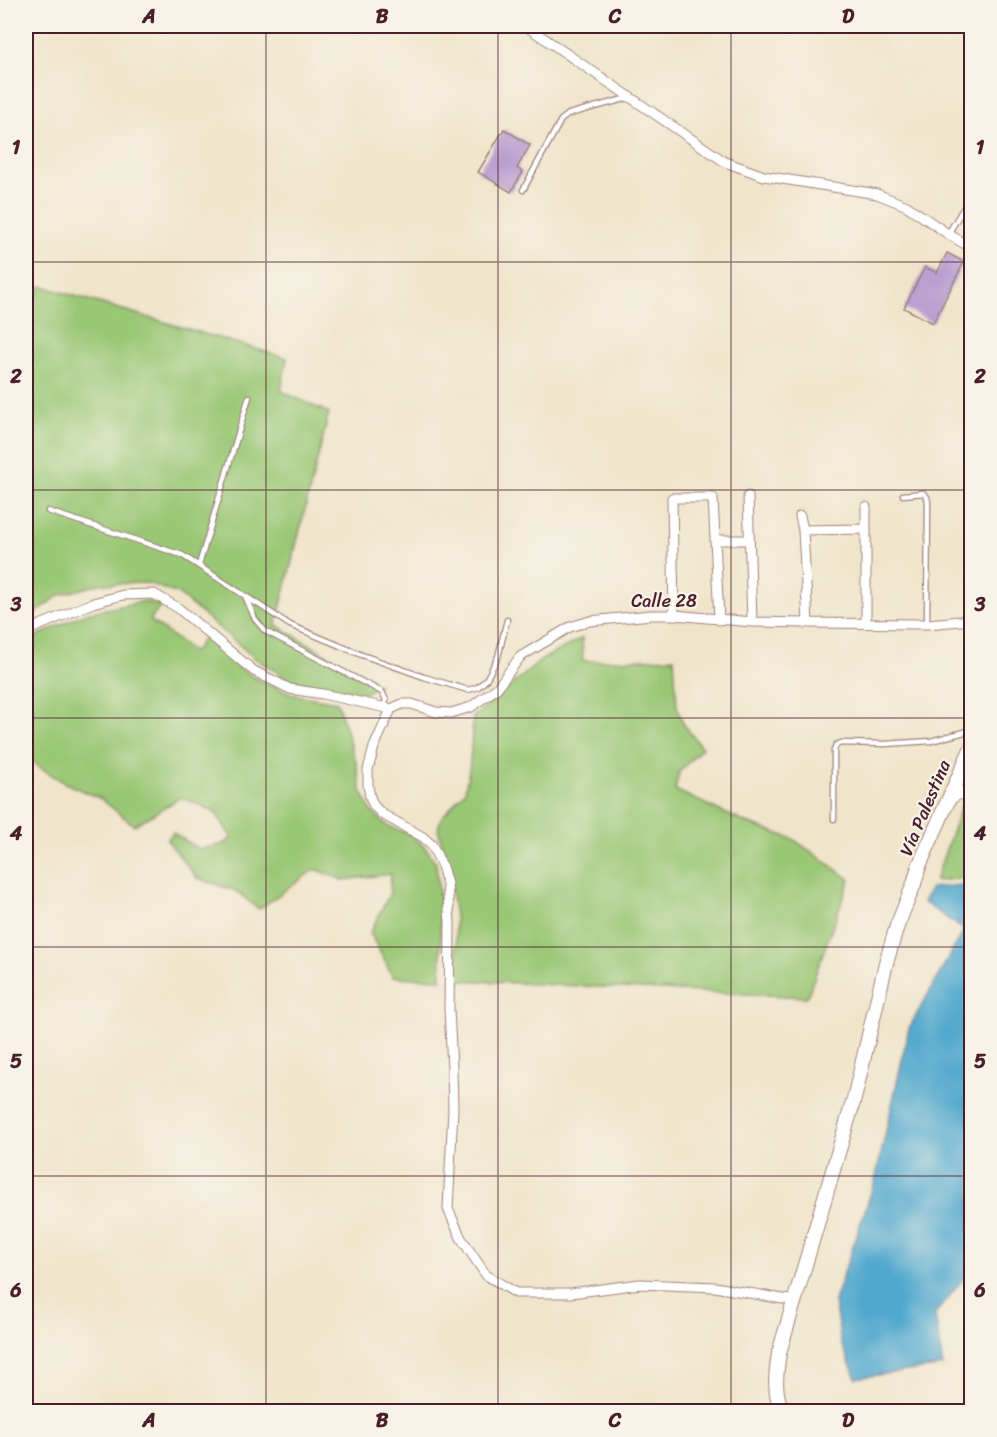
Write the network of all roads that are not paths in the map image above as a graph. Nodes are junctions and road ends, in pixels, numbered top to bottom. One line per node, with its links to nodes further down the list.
1 (526, 26): 2 (street)
2 (631, 97): 3 (lane); 5 (street)
3 (523, 190)
4 (972, 194): 5 (lane)
5 (948, 234): 6 (street)
6 (972, 248)
7 (249, 397): 17 (lane)
8 (903, 495): 26 (lane)
9 (748, 496): 16 (street)
10 (866, 507): 13 (street)
11 (48, 511): 17 (lane)
12 (800, 516): 14 (street)
13 (866, 529): 14 (street); 25 (street)
14 (803, 530): 24 (street)
15 (715, 540): 16 (street); 19 (street); 21 (street)
16 (749, 540): 23 (street)
17 (199, 565): 18 (lane)
18 (245, 597): 20 (lane); 28 (lane)
19 (674, 615): 21 (street, Calle 28); 28 (street, Calle 28)
20 (507, 620)
21 (719, 620): 23 (street, Calle 28)
22 (972, 620): 26 (street, Calle 28)
23 (752, 622): 24 (street, Calle 28)
24 (808, 623): 25 (street, Calle 28)
25 (866, 623): 26 (street, Calle 28)
26 (927, 624)
27 (26, 631): 28 (street, Calle 28)
28 (388, 708): 34 (street)
29 (972, 730): 33 (lane)
30 (972, 747): 32 (main road, Vía Palestina)
31 (972, 787): 32 (street)
32 (948, 801): 34 (main road, Vía Palestina)
33 (834, 819)
34 (794, 1301): 35 (main road, Vía Palestina)
35 (783, 1412)

